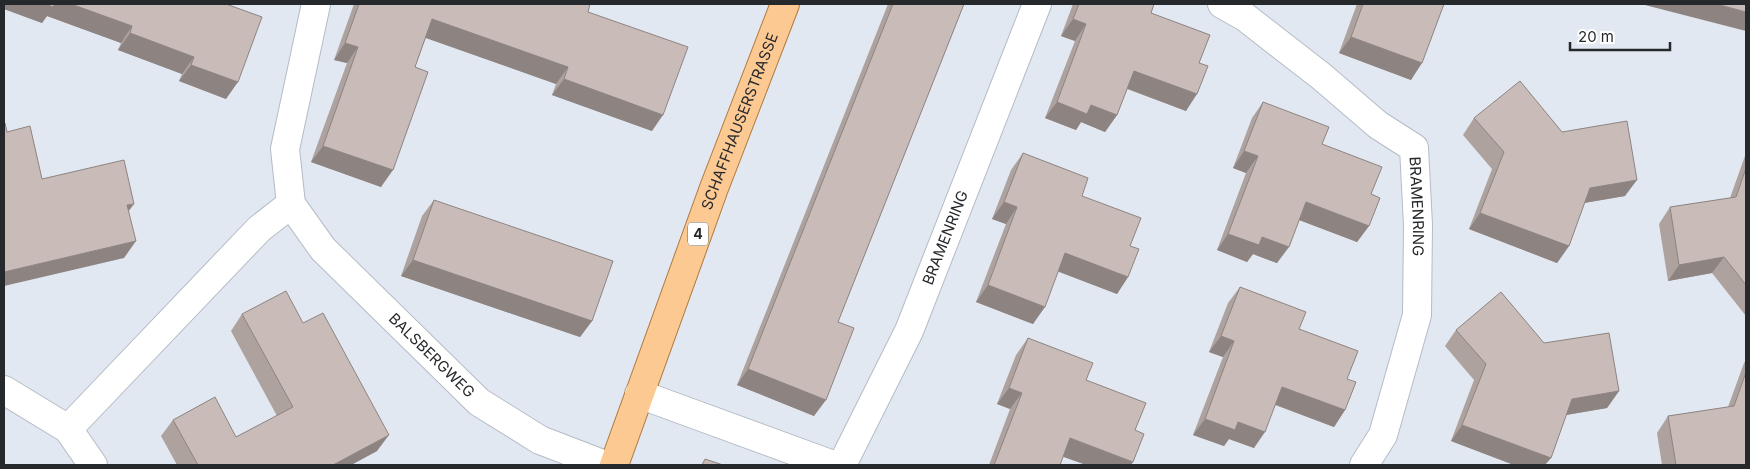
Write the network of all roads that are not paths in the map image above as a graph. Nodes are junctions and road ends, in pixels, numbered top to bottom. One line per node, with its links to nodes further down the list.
1 (316, 4): 5 (street, BALSBERGWEG)
2 (784, 4): 7 (main road, SCHAFFHAUSERSTRASSE / 4)
3 (1037, 4): 14 (street, BRAMENRING)
4 (1241, 8): 15 (street, BRAMENRING)
5 (291, 204): 8 (street); 11 (street, BALSBERGWEG)
6 (4, 390): 8 (street)
7 (639, 394): 9 (street); 12 (main road, SCHAFFHAUSERSTRASSE / 4)
8 (68, 429): 10 (street)
9 (802, 459): 13 (street)
10 (93, 465)
11 (605, 465)
12 (614, 465)
13 (833, 465)
14 (842, 465)
15 (1364, 465)

